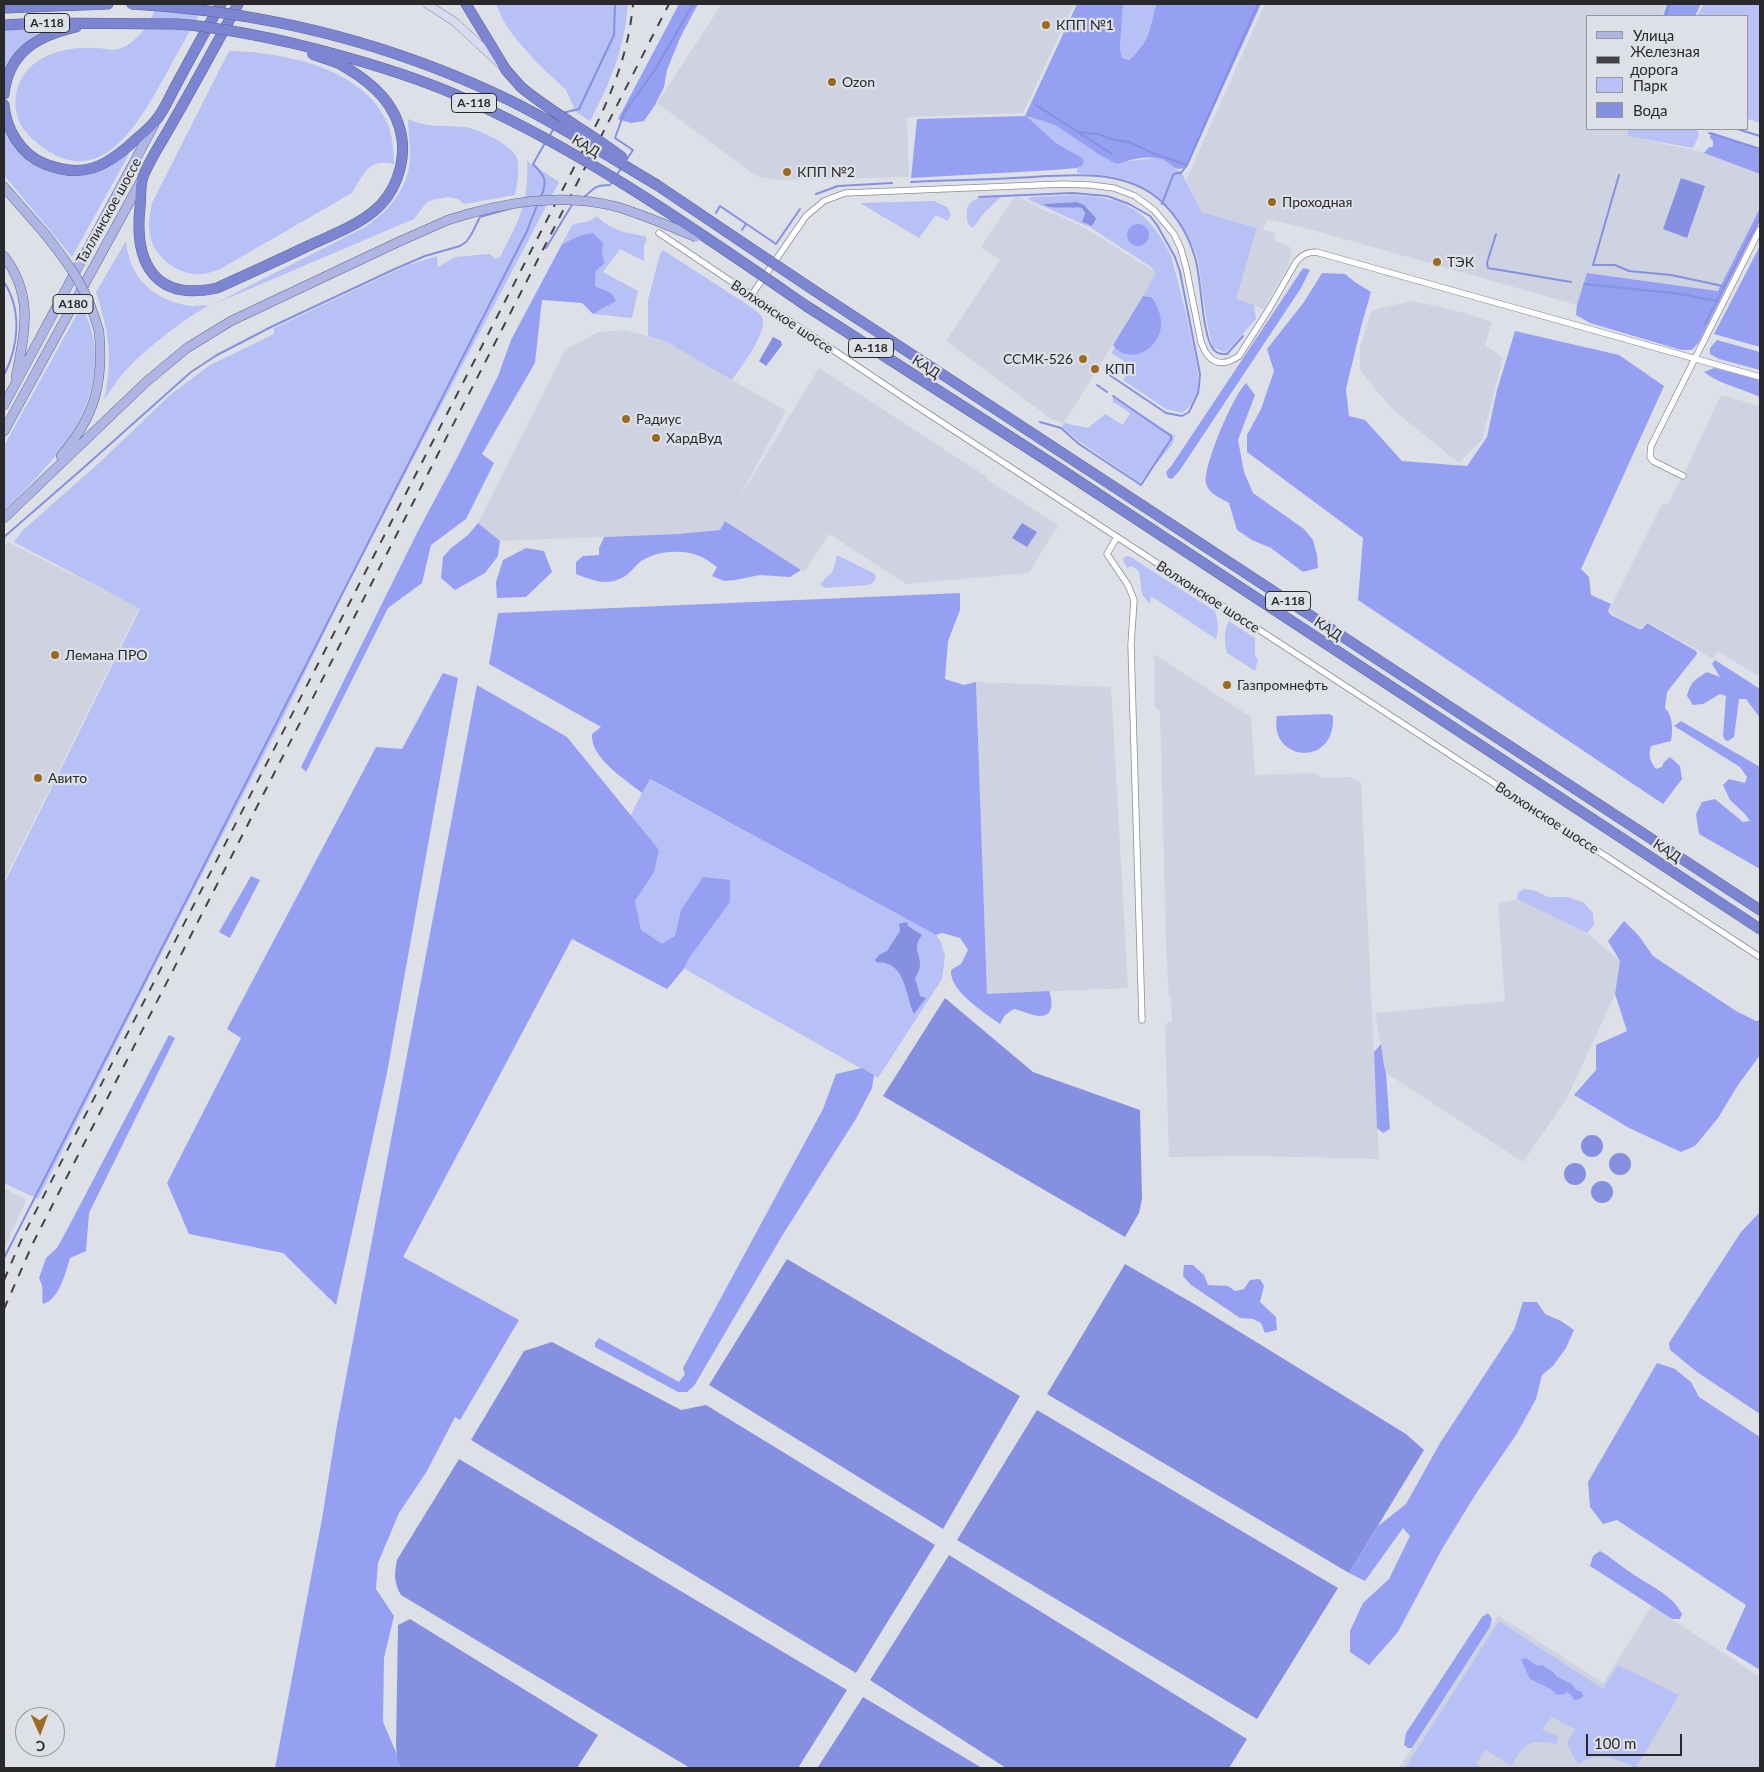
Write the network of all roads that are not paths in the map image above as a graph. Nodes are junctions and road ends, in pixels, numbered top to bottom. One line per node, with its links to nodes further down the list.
1 (108, 4): 7 (highway, А-118)
2 (131, 4): 16 (highway, КАД / А-118, bridge)
3 (220, 4): 14 (highway, Таллинское шоссе)
4 (238, 4): 15 (highway, Таллинское шоссе)
5 (427, 4): 11 (main road)
6 (466, 4): 11 (highway)
7 (4, 8)
8 (89, 23): 9 (highway, КАД / А-118); 10 (highway, КАД / А-118); 12 (highway)
9 (177, 24): 15 (highway, bridge); 21 (highway, КАД / А-118, bridge)
10 (4, 25)
11 (506, 70): 16 (highway, bridge)
12 (4, 94)
13 (4, 105): 14 (highway)
14 (156, 121): 25 (main road, Таллинское шоссе)
15 (143, 177): 27 (main road, Таллинское шоссе / A180)
16 (657, 185): 32 (highway, КАД / А-118, bridge)
17 (4, 187): 29 (main road, bridge)
18 (1760, 229): 23 (street)
19 (659, 233): 22 (street, Волхонское шоссе)
20 (4, 256): 25 (main road)
21 (739, 260): 29 (main road, bridge); 33 (highway, КАД / А-118, bridge)
22 (751, 296): 23 (street); 31 (street, Волхонское шоссе)
23 (1696, 359): 24 (street); 28 (street)
24 (1760, 377)
25 (14, 387): 26 (main road, Таллинское шоссе)
26 (4, 405)
27 (4, 431)
28 (1683, 476)
29 (23, 499): 30 (main road)
30 (4, 518)
31 (1116, 537): 34 (street, Волхонское шоссе); 35 (street)
32 (1760, 910)
33 (1760, 929)
34 (1760, 957)
35 (1142, 1020)

